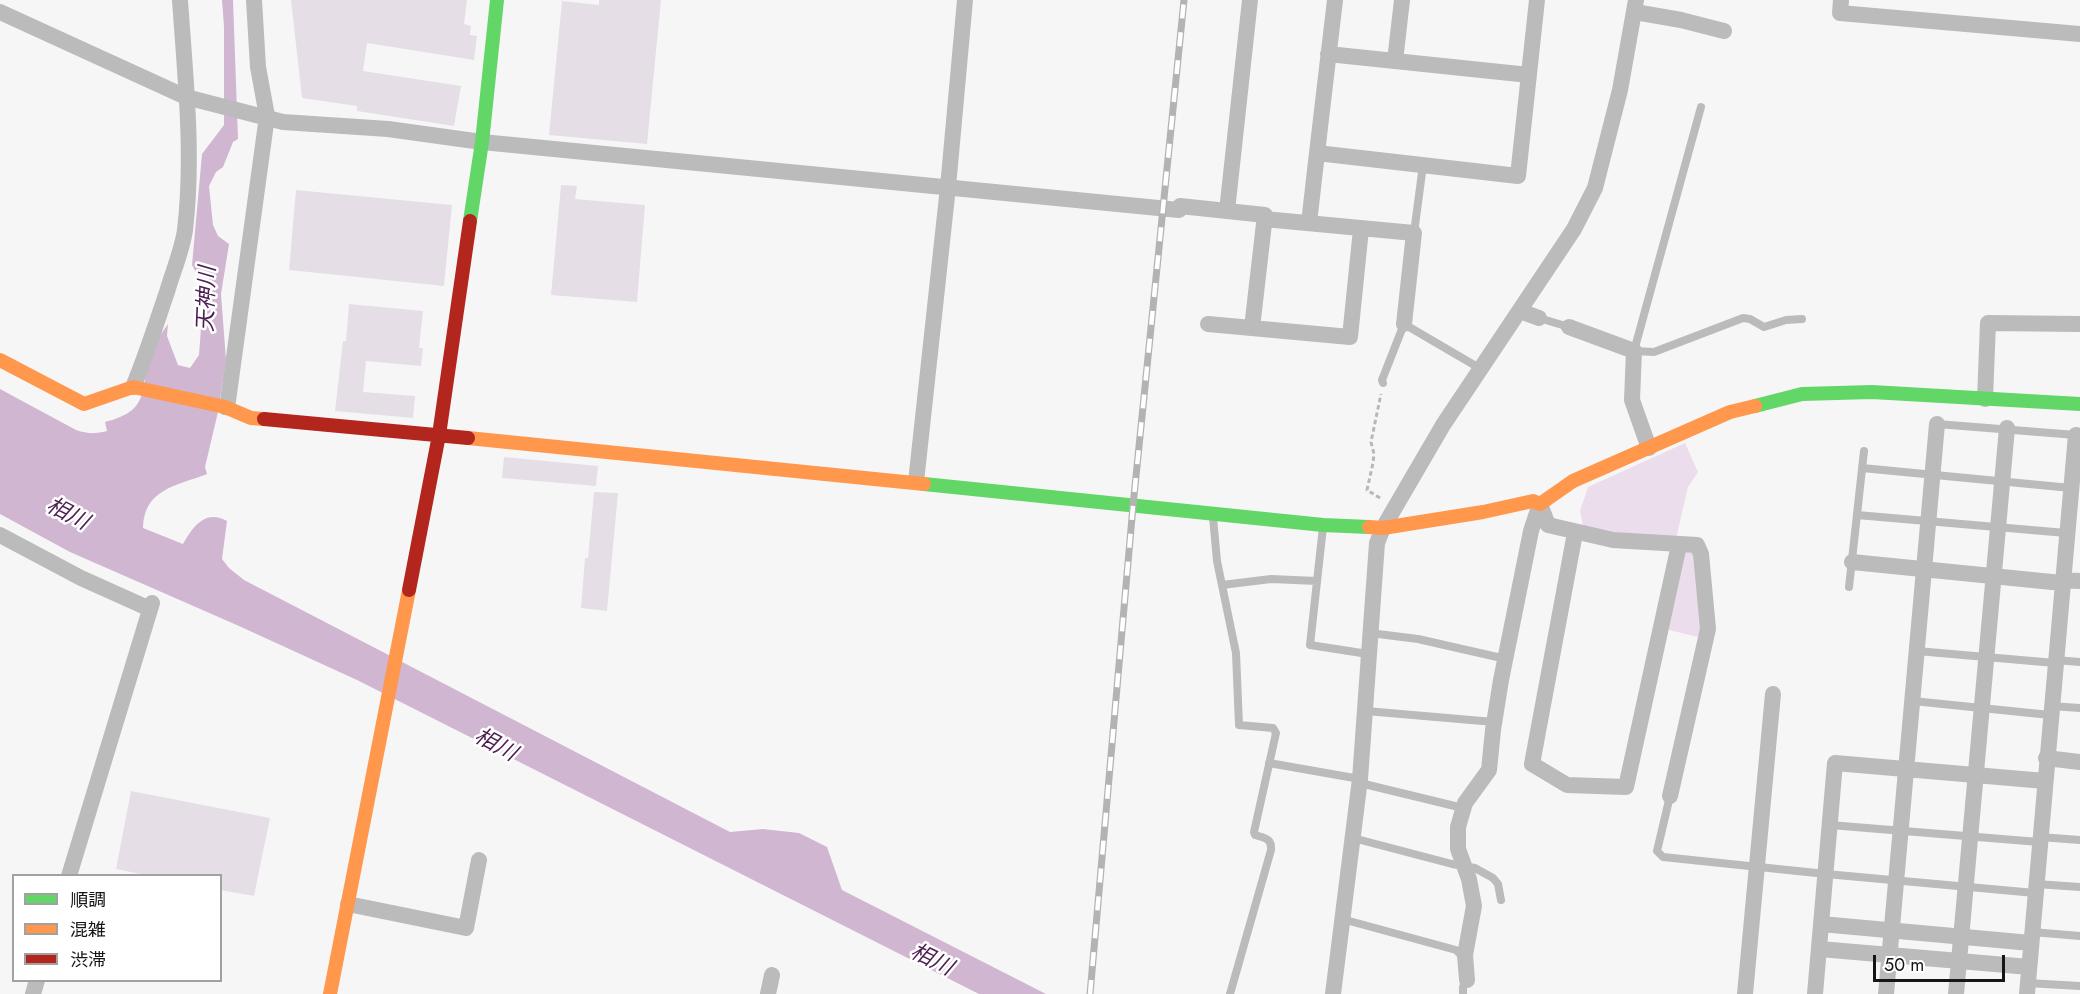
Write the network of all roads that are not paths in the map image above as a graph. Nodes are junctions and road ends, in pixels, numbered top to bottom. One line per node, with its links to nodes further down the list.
1 (180, 0): 17 (street)
2 (254, 0): 19 (street)
3 (497, 0): 20 (street)
4 (964, 0): 23 (street)
5 (1250, 0): 24 (street)
6 (1335, 0): 14 (street)
7 (1402, 0): 15 (street)
8 (1537, 0): 16 (street)
9 (1841, 0): 13 (street)
10 (1635, 6): 12 (street); 29 (street)
11 (0, 12): 17 (street)
12 (1724, 31)
13 (2080, 34)
14 (1328, 54): 15 (street); 21 (street)
15 (1395, 61): 16 (street)
16 (1529, 75): 22 (street)
17 (190, 97): 19 (street); 41 (street)
18 (1701, 107): 37 (lane)
19 (262, 115): 20 (street); 44 (street)
20 (482, 142): 23 (street); 47 (street)
21 (1317, 153): 22 (street); 26 (street)
22 (1423, 165): 28 (lane)
23 (948, 187): 24 (street); 55 (street)
24 (1227, 211): 25 (street)
25 (1264, 219): 26 (street); 36 (street)
26 (1309, 223): 27 (street)
27 (1361, 229): 28 (street); 36 (street)
28 (1414, 233): 33 (street)
29 (1520, 311): 30 (street); 39 (street)
30 (1539, 318): 35 (lane)
31 (1802, 319): 37 (lane)
32 (1208, 324): 36 (street)
33 (1404, 324): 39 (lane); 40 (lane)
34 (2080, 324): 42 (street)
35 (1569, 327): 37 (street)
36 (1252, 328)
37 (1635, 351): 49 (street)
38 (0, 360): 41 (street)
39 (1481, 369): 63 (street)
40 (1383, 383)
41 (133, 387): 44 (street)
42 (1985, 399): 43 (street); 49 (street)
43 (2080, 404)
44 (225, 407): 47 (street)
45 (1937, 424): 46 (lane); 53 (street)
46 (2007, 429): 48 (lane); 54 (street)
47 (439, 435): 55 (street); 115 (street)
48 (2076, 435): 51 (street)
49 (1649, 448): 57 (street)
50 (1864, 451): 52 (lane)
51 (2077, 461): 56 (street)
52 (1862, 468): 53 (lane); 59 (lane)
53 (1933, 474): 54 (lane); 60 (street)
54 (2002, 481): 56 (lane); 62 (street)
55 (916, 482): 58 (street)
56 (2071, 488): 64 (street)
57 (1540, 504): 63 (street); 65 (street); 80 (street)
58 (1213, 514): 61 (street); 74 (lane)
59 (1857, 515): 60 (lane); 68 (lane)
60 (1928, 521): 62 (lane); 69 (street)
61 (1323, 525): 63 (street); 71 (lane)
62 (1997, 527): 64 (lane); 70 (street)
63 (1383, 528): 76 (street)
64 (2071, 532): 72 (street)
65 (1575, 533): 67 (street); 67 (street)
66 (0, 535): 108 (street)
67 (1679, 545): 97 (street)
68 (1852, 562): 69 (street); 75 (lane)
69 (1924, 570): 70 (street); 77 (street)
70 (1994, 577): 72 (street); 79 (street)
71 (1317, 581): 74 (lane); 78 (lane)
72 (2062, 581): 73 (street); 81 (street)
73 (2080, 581)
74 (1222, 585): 92 (lane)
75 (1849, 587)
76 (1370, 633): 78 (street); 80 (lane)
77 (1917, 651): 79 (lane); 84 (street)
78 (1368, 654): 88 (street)
79 (1987, 657): 81 (lane); 85 (street)
80 (1506, 659): 89 (street)
81 (2055, 662): 82 (lane); 87 (street)
82 (2080, 662)
83 (1773, 694): 107 (street)
84 (1912, 701): 85 (lane); 93 (street)
85 (1981, 708): 87 (lane); 94 (street)
86 (2080, 708): 87 (lane)
87 (2051, 710): 90 (street)
88 (1366, 711): 89 (lane); 95 (street)
89 (1494, 722): 98 (street)
90 (2046, 759): 91 (street); 96 (street)
91 (2080, 762)
92 (1269, 763): 95 (lane); 132 (lane)
93 (1906, 769): 94 (street); 99 (street); 100 (street)
94 (1976, 775): 96 (street); 101 (street)
95 (1360, 781): 98 (lane); 102 (street)
96 (2045, 781): 103 (street)
97 (1670, 796): 107 (lane)
98 (1463, 808): 106 (street)
99 (1830, 825): 100 (lane); 109 (street)
100 (1901, 831): 101 (lane); 110 (street)
101 (1970, 836): 103 (lane); 111 (street)
102 (1353, 838): 106 (lane); 116 (street)
103 (2039, 840): 104 (lane); 113 (street)
104 (2080, 840)
105 (479, 860): 115 (street)
106 (1464, 866): 114 (lane); 124 (street)
107 (1757, 867): 109 (lane); 134 (street)
108 (70, 874)
109 (1826, 874): 110 (lane); 117 (street)
110 (1896, 881): 111 (lane); 118 (street)
111 (1966, 886): 113 (lane); 120 (street)
112 (2080, 887): 113 (lane)
113 (2035, 888): 121 (street)
114 (1501, 900)
115 (348, 904): 130 (street)
116 (1342, 919): 124 (lane); 133 (street)
117 (1821, 924): 118 (street); 122 (street)
118 (1892, 930): 120 (street); 123 (street)
119 (2080, 936): 121 (lane)
120 (1961, 937): 121 (street); 125 (street)
121 (2031, 938): 127 (street)
122 (1820, 949): 123 (street); 135 (street)
123 (1890, 955): 125 (street); 136 (street)
124 (1466, 959): 129 (street)
125 (1958, 961): 127 (street); 137 (street)
126 (772, 975): 131 (street)
127 (2028, 981): 128 (lane)
128 (2080, 986)
129 (1465, 987)
130 (330, 994)
131 (768, 994)
132 (1230, 994)
133 (1334, 994)
134 (1745, 994)
135 (1815, 994)
136 (1886, 994)
137 (1956, 994)

